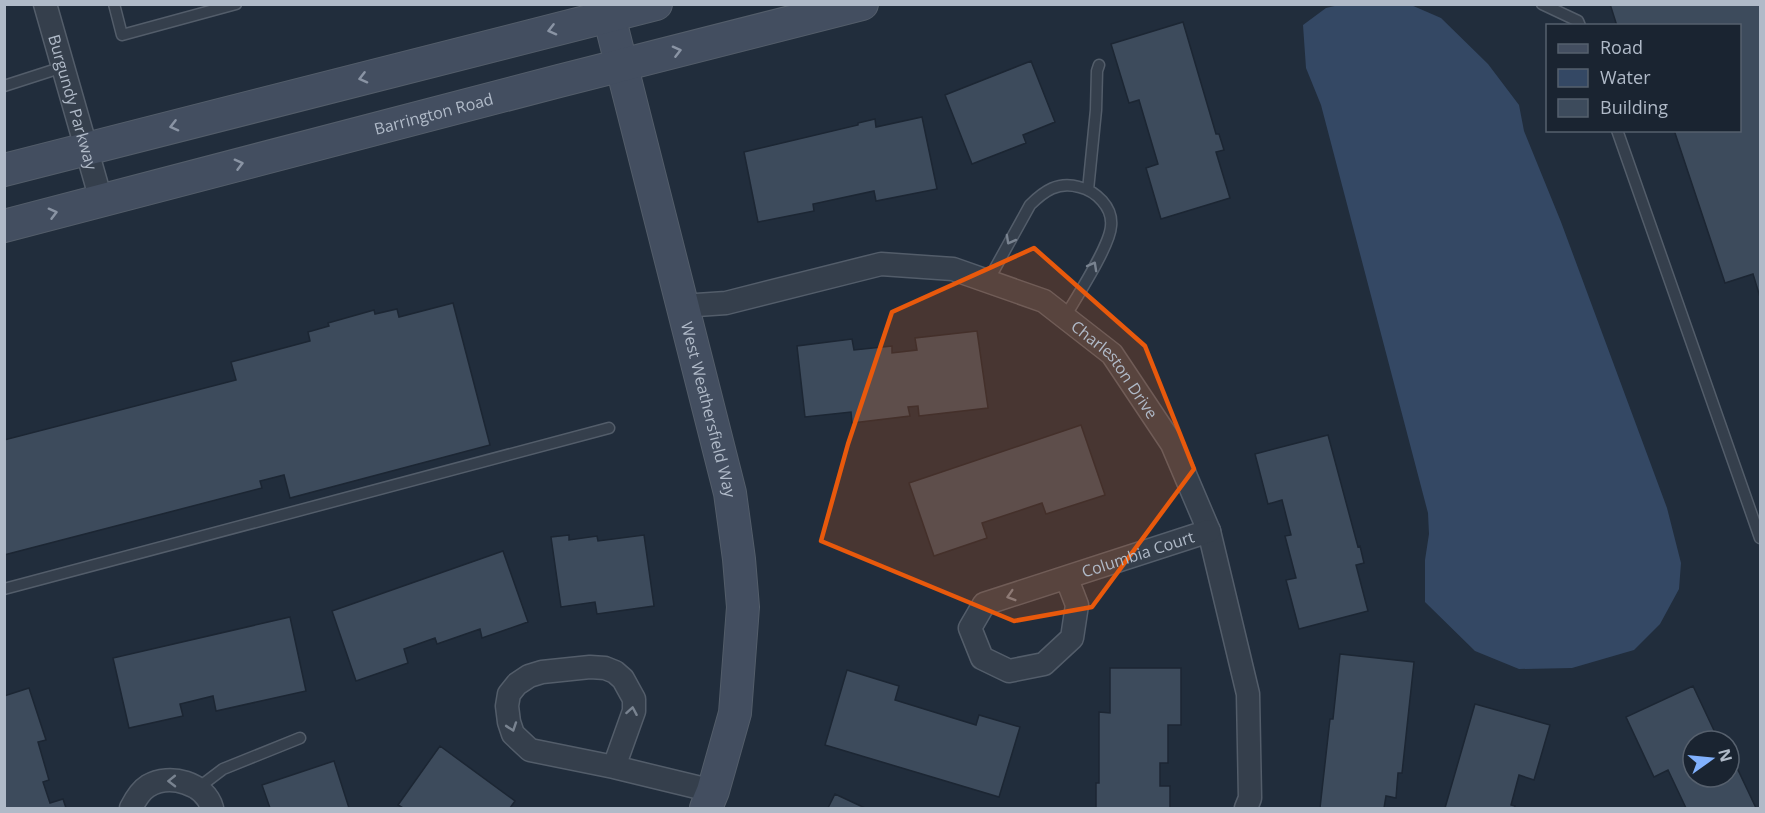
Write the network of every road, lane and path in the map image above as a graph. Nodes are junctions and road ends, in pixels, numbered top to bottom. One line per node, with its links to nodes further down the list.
1 (45, 4): 11 (street, Burgundy Parkway)
2 (114, 4): 3 (lane)
3 (236, 4)
4 (656, 4): 7 (main road)
5 (862, 4): 9 (main road, Barrington Road, one-way to 5)
6 (1542, 4): 8 (lane)
7 (607, 10): 9 (main road, West Weathersfield Way); 14 (main road, one-way to 14)
8 (1579, 24)
9 (621, 65): 17 (main road, Barrington Road, one-way to 9); 20 (main road, West Weathersfield Way)
10 (1099, 65): 16 (lane)
11 (63, 67): 12 (lane); 14 (street, Burgundy Parkway)
12 (4, 86)
13 (1618, 132): 24 (lane)
14 (87, 148): 15 (main road); 17 (street, Burgundy Parkway)
15 (4, 170)
16 (1088, 190): 19 (lane, one-way to 19); 21 (lane, one-way to 16)
17 (101, 200): 18 (main road, Barrington Road, one-way to 17)
18 (4, 225)
19 (988, 281): 20 (street, Charleston Drive); 21 (street, Charleston Drive)
20 (682, 306): 30 (main road, West Weathersfield Way)
21 (1065, 317): 23 (street, Charleston Drive)
22 (609, 428): 26 (lane)
23 (1209, 531): 25 (street, Columbia Court); 33 (street, Charleston Drive)
24 (1761, 538)
25 (1067, 579): 25 (street, Columbia Court, one-way to 25)
26 (4, 589)
27 (300, 738): 29 (lane)
28 (614, 767): 28 (street, one-way to 28); 30 (street)
29 (198, 789): 31 (street, one-way to 31); 32 (street)
30 (710, 800)
31 (131, 808)
32 (212, 808)
33 (1246, 808)

